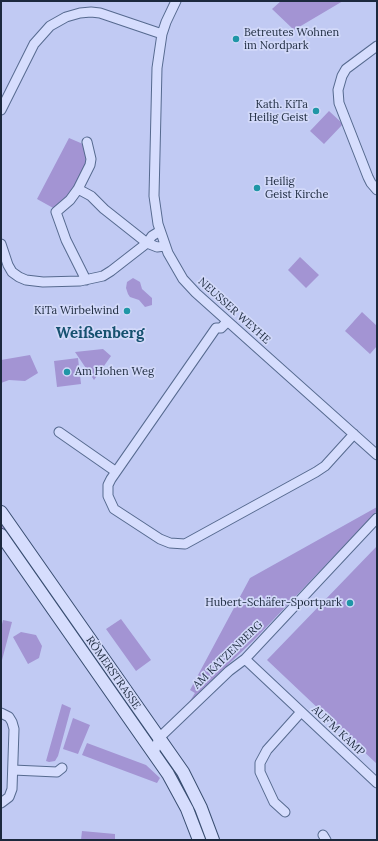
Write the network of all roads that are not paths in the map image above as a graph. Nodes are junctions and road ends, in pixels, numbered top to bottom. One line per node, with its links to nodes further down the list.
1 (176, 1): 2 (street, NEUSSER WEYHE)
2 (162, 34): 4 (street); 8 (street, NEUSSER WEYHE)
3 (377, 46): 7 (street)
4 (1, 110)
5 (87, 142): 6 (street)
6 (78, 189): 10 (street); 12 (street)
7 (377, 190)
8 (160, 231): 10 (street); 11 (street, NEUSSER WEYHE)
9 (1, 244): 12 (street)
10 (147, 244): 11 (street); 12 (street)
11 (165, 246): 13 (street, NEUSSER WEYHE)
12 (86, 280)
13 (219, 314): 14 (street, NEUSSER WEYHE); 15 (street)
14 (227, 322): 15 (street); 17 (street, NEUSSER WEYHE)
15 (216, 328): 19 (street)
16 (59, 432): 19 (street)
17 (354, 434): 18 (street, NEUSSER WEYHE); 19 (street)
18 (377, 455)
19 (115, 471)
20 (1, 512): 27 (main road, RÖMERSTRASSE)
21 (377, 518): 23 (street, AM KATZENBERG)
22 (1, 535): 26 (main road, RÖMERSTRASSE)
23 (245, 659): 24 (street, AUF'M KAMP); 27 (street, AM KATZENBERG)
24 (301, 712): 31 (street, AUF'M KAMP); 33 (street, AUF'M KAMP)
25 (1, 713): 30 (street)
26 (143, 737): 27 (street); 28 (main road, RÖMERSTRASSE)
27 (159, 738): 28 (street, AM KATZENBERG); 35 (main road, RÖMERSTRASSE)
28 (154, 753): 34 (main road, RÖMERSTRASSE)
29 (62, 768): 30 (street)
30 (13, 770): 32 (street)
31 (377, 783)
32 (1, 803)
33 (285, 812)
34 (199, 840)
35 (213, 840)

